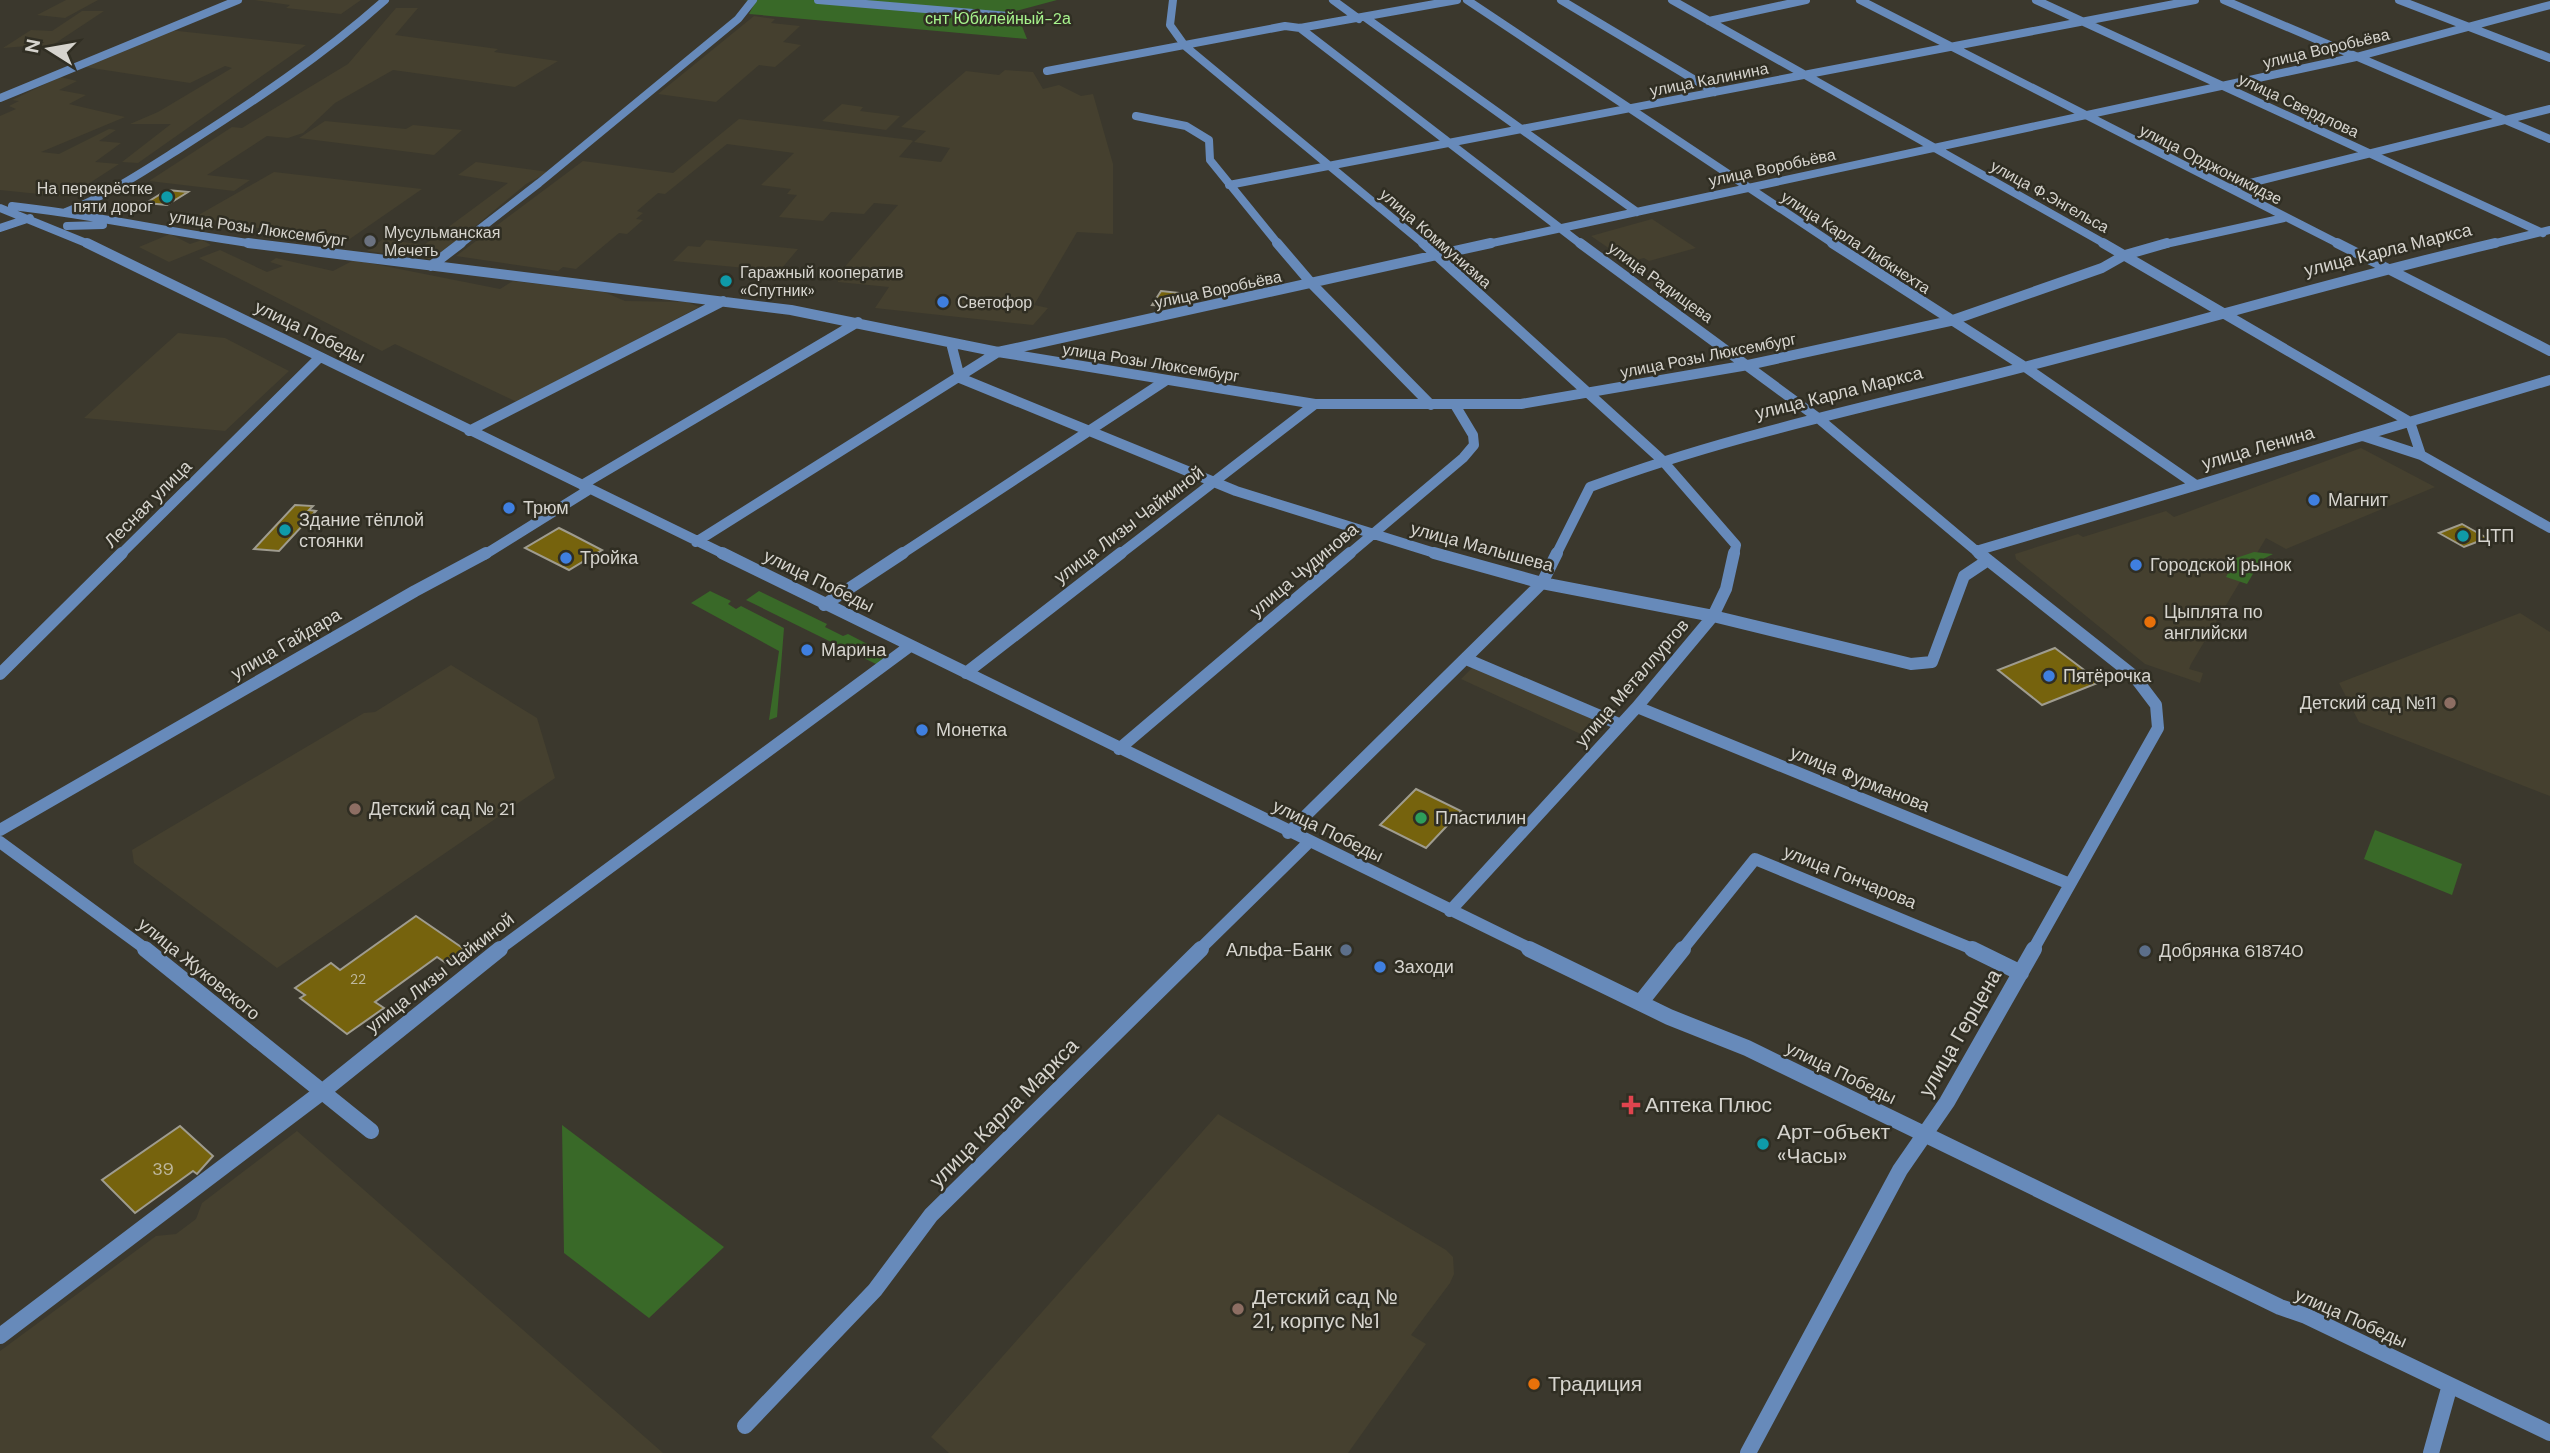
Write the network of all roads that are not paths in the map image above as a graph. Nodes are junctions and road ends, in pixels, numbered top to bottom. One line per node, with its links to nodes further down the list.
1 (238, 0): 33 (street)
2 (385, 0): 48 (street)
3 (753, 0): 65 (street)
4 (818, 0): 17 (street)
5 (1173, 0): 25 (street)
6 (1333, 0): 20 (street)
7 (1457, 0): 20 (street)
8 (1467, 0): 34 (street, улица Карла Либкнехта)
9 (1561, 0): 32 (street)
10 (1672, 0): 21 (street, улица Ф.Энгельса)
11 (1806, 0): 21 (street)
12 (1860, 0): 26 (street, улица Орджоникидзе)
13 (2036, 0): 22 (street, улица Свердлова)
14 (2195, 0): 22 (street, улица Калинина)
15 (2224, 0): 27 (street)
16 (2399, 0): 23 (street)
17 (864, 1): 19 (street)
18 (2550, 5): 23 (street, улица Воробьёва)
19 (1009, 16)
20 (1362, 19): 24 (street); 39 (street)
21 (1709, 21): 30 (street, улица Ф.Энгельса)
22 (2083, 22): 26 (street, улица Калинина); 31 (street, улица Свердлова)
23 (2466, 26): 27 (street, улица Воробьёва); 28 (street)
24 (1300, 28): 25 (street); 41 (street, улица Радищева)
25 (1185, 46): 29 (street); 44 (street, улица Коммунизма)
26 (1951, 47): 30 (street, улица Калинина); 37 (street, улица Орджоникидзе)
27 (2356, 57): 31 (street, улица Воробьёва); 38 (street)
28 (2550, 58)
29 (1047, 71)
30 (1803, 76): 32 (street, улица Калинина); 42 (street, улица Ф.Энгельса)
31 (2224, 85): 37 (street, улица Воробьёва); 43 (street, улица Свердлова)
32 (1715, 92): 34 (street, улица Калинина)
33 (0, 98)
34 (1628, 108): 39 (street, улица Калинина); 46 (street, улица Карла Либкнехта)
35 (2550, 109): 38 (street)
36 (1136, 116): 45 (street)
37 (2088, 116): 42 (street, улица Воробьёва); 47 (street, улица Орджоникидзе)
38 (2507, 120): 40 (street); 43 (street)
39 (1523, 129): 41 (street, улица Калинина); 50 (street)
40 (2550, 139)
41 (1449, 143): 44 (street, улица Калинина); 58 (street, улица Радищева)
42 (1931, 148): 46 (street, улица Воробьёва); 63 (street, улица Ф.Энгельса)
43 (2372, 155): 47 (street); 59 (street, улица Свердлова)
44 (1331, 166): 45 (street, улица Калинина); 62 (street, улица Коммунизма)
45 (1229, 186): 67 (street)
46 (1747, 187): 50 (street, улица Воробьёва); 70 (street, улица Карла Либкнехта)
47 (2230, 188): 53 (street, улица Орджоникидзе)
48 (101, 198): 51 (street); 51 (street)
49 (3, 208): 51 (street); 52 (street); 56 (street)
50 (1637, 212): 58 (street, улица Воробьёва)
51 (77, 217): 54 (street); 55 (street); 57 (street); 60 (street, улица Победы)
52 (30, 218): 54 (street); 56 (street)
53 (2284, 218): 61 (street, улица Орджоникидзе); 63 (street, улица Розы Люксембург)
54 (47, 226): 55 (street); 60 (street, улица Победы)
55 (67, 226)
56 (0, 227)
57 (141, 228): 65 (street, улица Розы Люксембург)
58 (1561, 229): 62 (street, улица Воробьёва); 76 (street, улица Радищева)
59 (2547, 233): 64 (street, улица Карла Маркса)
60 (97, 247): 75 (street, улица Победы)
61 (2359, 253): 64 (street); 66 (street, улица Орджоникидзе)
62 (1439, 256): 67 (street, улица Воробьёва); 81 (street, улица Коммунизма)
63 (2126, 256): 69 (street, улица Ф.Энгельса); 70 (street, улица Розы Люксембург)
64 (2414, 263): 66 (street, улица Карла Маркса)
65 (431, 266): 68 (street, улица Розы Люксембург)
66 (2388, 268): 69 (street, улица Карла Маркса); 73 (street, улица Орджоникидзе)
67 (1312, 284): 74 (street, улица Воробьёва); 83 (street)
68 (723, 301): 71 (street, улица Розы Люксембург); 88 (street)
69 (2220, 313): 77 (street, улица Карла Маркса); 86 (street, улица Ф.Энгельса)
70 (1950, 321): 76 (street, улица Розы Люксембург); 77 (street, улица Карла Либкнехта)
71 (858, 322): 72 (street, улица Розы Люксембург); 94 (street, улица Гайдара)
72 (951, 343): 74 (street, улица Розы Люксембург); 78 (street)
73 (2550, 351)
74 (998, 352): 78 (street); 80 (street, улица Розы Люксембург)
75 (319, 358): 88 (street, улица Победы); 106 (street, Лесная улица)
76 (1748, 365): 81 (street, улица Розы Люксембург); 85 (street, улица Радищева)
77 (2025, 367): 85 (street, улица Карла Маркса); 93 (street, улица Карла Либкнехта)
78 (960, 378): 87 (street, улица Малышева); 97 (street)
79 (2550, 380): 86 (street, улица Ленина)
80 (1165, 381): 82 (street, улица Розы Люксембург); 87 (street)
81 (1586, 393): 84 (street, улица Розы Люксембург); 91 (street, улица Коммунизма)
82 (1315, 404): 83 (street, улица Розы Люксембург); 92 (street, улица Лизы Чайкиной)
83 (1431, 405): 84 (street, улица Розы Люксембург)
84 (1455, 405): 96 (street, улица Чудинова)
85 (1818, 418): 91 (street, улица Карла Маркса); 98 (street, улица Радищева)
86 (2410, 422): 89 (street, улица Ленина); 90 (street)
87 (1088, 430): 92 (street, улица Малышева); 101 (street)
88 (469, 431): 94 (street, улица Победы)
89 (2362, 436): 90 (street); 93 (street, улица Ленина)
90 (2421, 455): 95 (street)
91 (1662, 460): 100 (street, улица Карла Маркса); 102 (street, улица Металлургов)
92 (1217, 482): 96 (street, улица Малышева); 105 (street, улица Лизы Чайкиной)
93 (2196, 485): 98 (street, улица Ленина)
94 (586, 487): 97 (street, улица Победы); 111 (street, улица Гайдара)
95 (2550, 528)
96 (1372, 536): 100 (street, улица Малышева); 110 (street, улица Чудинова)
97 (696, 542): 101 (street, улица Победы)
98 (1976, 551): 99 (street, улица Радищева)
99 (1988, 560): 102 (street, улица Малышева); 107 (street, улица Радищева)
100 (1542, 583): 102 (street, улица Малышева); 104 (street, улица Карла Маркса)
101 (824, 605): 103 (street, улица Победы)
102 (1713, 617): 108 (street, улица Металлургов)
103 (910, 646): 105 (street, улица Победы); 119 (street, улица Лизы Чайкиной)
104 (1466, 659): 109 (street); 112 (street, улица Карла Маркса)
105 (966, 673): 110 (street, улица Победы)
106 (0, 674)
107 (2156, 705): 115 (street, улица Герцена)
108 (1637, 706): 109 (street, улица Металлургов); 115 (street, улица Фурманова)
109 (1619, 724): 116 (street, улица Металлургов)
110 (1119, 749): 112 (street, улица Победы)
111 (0, 830)
112 (1288, 833): 114 (street, улица Победы)
113 (0, 842): 119 (street, улица Жуковского)
114 (1308, 843): 116 (street, улица Победы); 124 (street, улица Карла Маркса)
115 (2070, 884): 117 (street, улица Герцена)
116 (1450, 911): 118 (street, улица Победы)
117 (2021, 972): 118 (street, улица Гончарова); 121 (street, улица Герцена)
118 (1640, 1003): 121 (street, улица Победы)
119 (322, 1092): 120 (street, улица Жуковского); 122 (street, улица Лизы Чайкиной)
120 (371, 1131)
121 (1924, 1135): 123 (street, улица Победы); 126 (street, улица Герцена)
122 (0, 1336)
123 (2450, 1385): 125 (street, улица Победы); 127 (street)
124 (745, 1426)
125 (2550, 1433)
126 (1748, 1453)
127 (2431, 1453)

